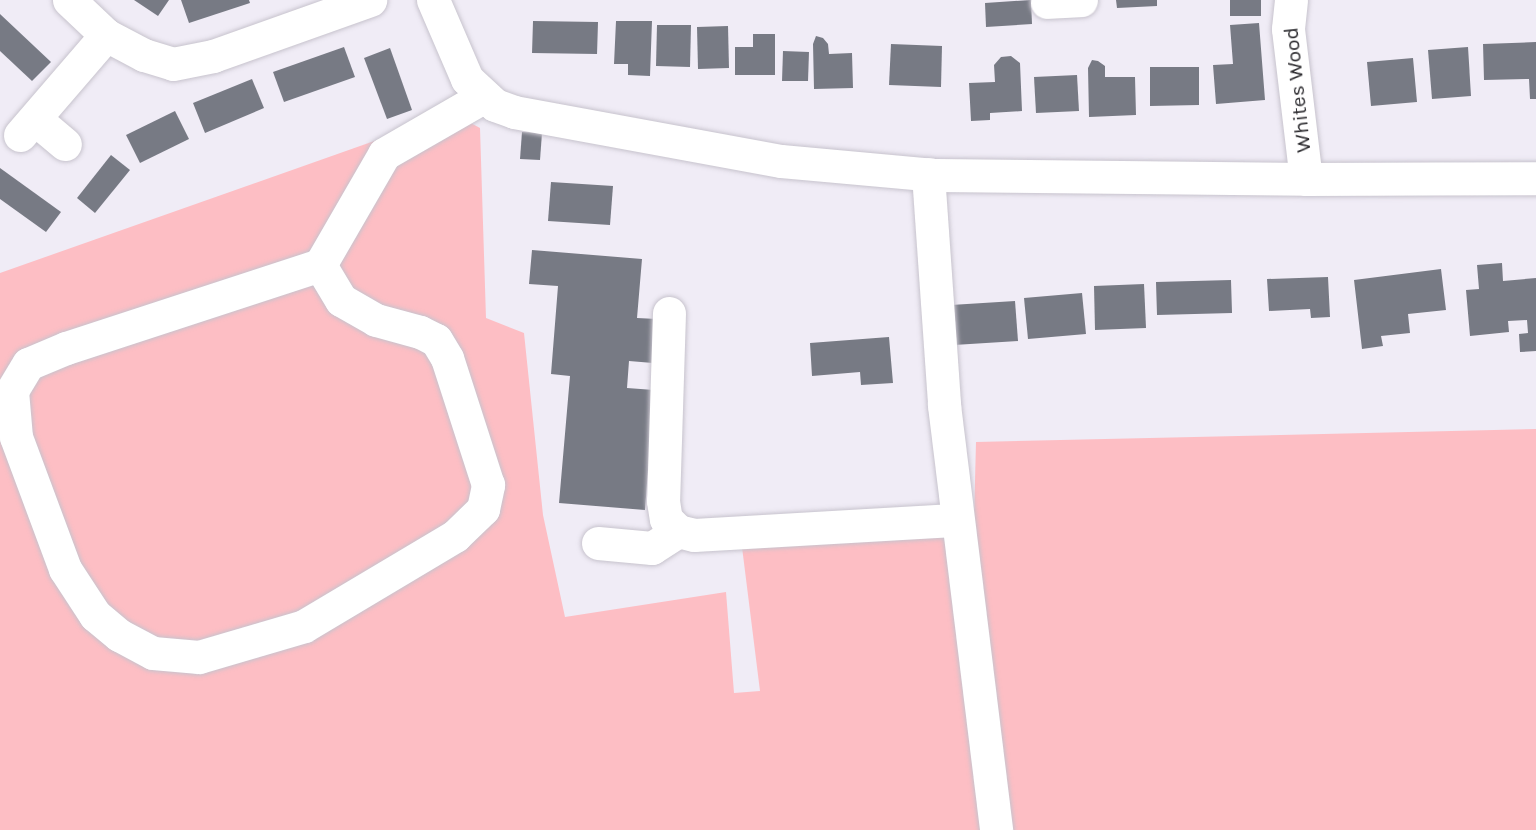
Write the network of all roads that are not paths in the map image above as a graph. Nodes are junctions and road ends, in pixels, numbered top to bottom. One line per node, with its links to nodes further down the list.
1 (69, 0): 5 (street)
2 (370, 0): 5 (street)
3 (432, 0): 6 (street)
4 (1291, 0): 10 (street, Whites Wood)
5 (106, 35): 7 (street)
6 (485, 96): 8 (street); 11 (street)
7 (65, 144)
8 (928, 174): 10 (street); 13 (street)
9 (1536, 178): 10 (street)
10 (1306, 179)
11 (320, 265): 11 (street)
12 (669, 313): 14 (street)
13 (958, 520): 14 (street); 16 (street)
14 (678, 531): 15 (street)
15 (598, 543)
16 (996, 830)

